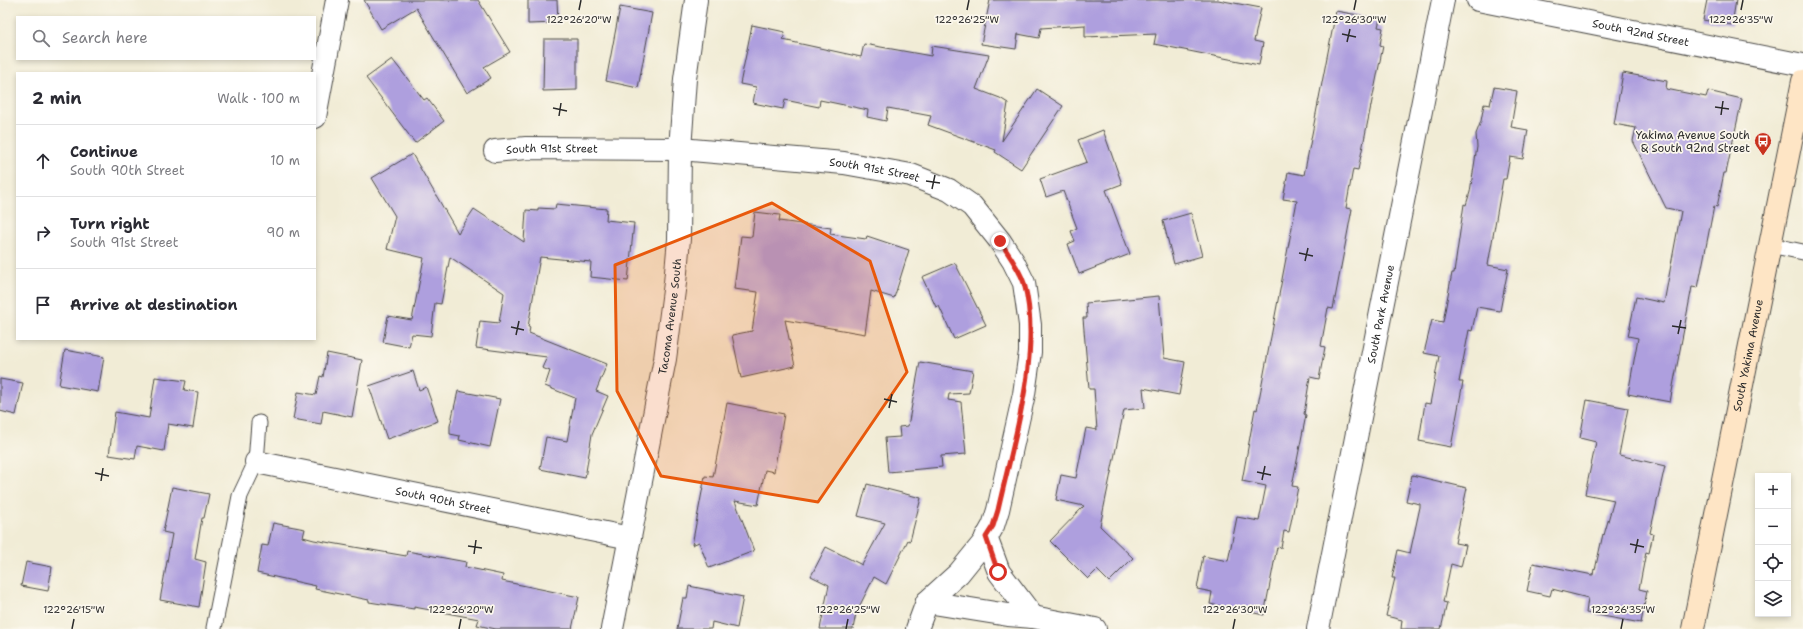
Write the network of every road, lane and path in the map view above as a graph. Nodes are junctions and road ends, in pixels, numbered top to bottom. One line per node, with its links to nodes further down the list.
1 (337, 0): 7 (street)
2 (696, 0): 8 (street, Tacoma Avenue South)
3 (1443, 0): 22 (street, South Park Avenue)
4 (1478, 0): 5 (street, South 92nd Street)
5 (1803, 65)
6 (1803, 81): 10 (main road, South Yakima Avenue)
7 (316, 112)
8 (680, 149): 9 (street, South 91st Street); 14 (street, South 91st Street); 15 (street, Tacoma Avenue South)
9 (495, 150)
10 (1770, 246): 11 (lane); 23 (main road, South Yakima Avenue)
11 (1803, 252)
12 (259, 423): 13 (lane)
13 (256, 462): 15 (street, South 90th Street); 18 (lane)
14 (986, 537): 16 (street, South 91st Street); 17 (street)
15 (630, 538): 19 (street, Tacoma Avenue South)
16 (927, 602): 17 (street); 20 (street)
17 (1033, 616): 21 (street)
18 (214, 628)
19 (612, 629)
20 (917, 629)
21 (1095, 629)
22 (1318, 629)
23 (1693, 629)

